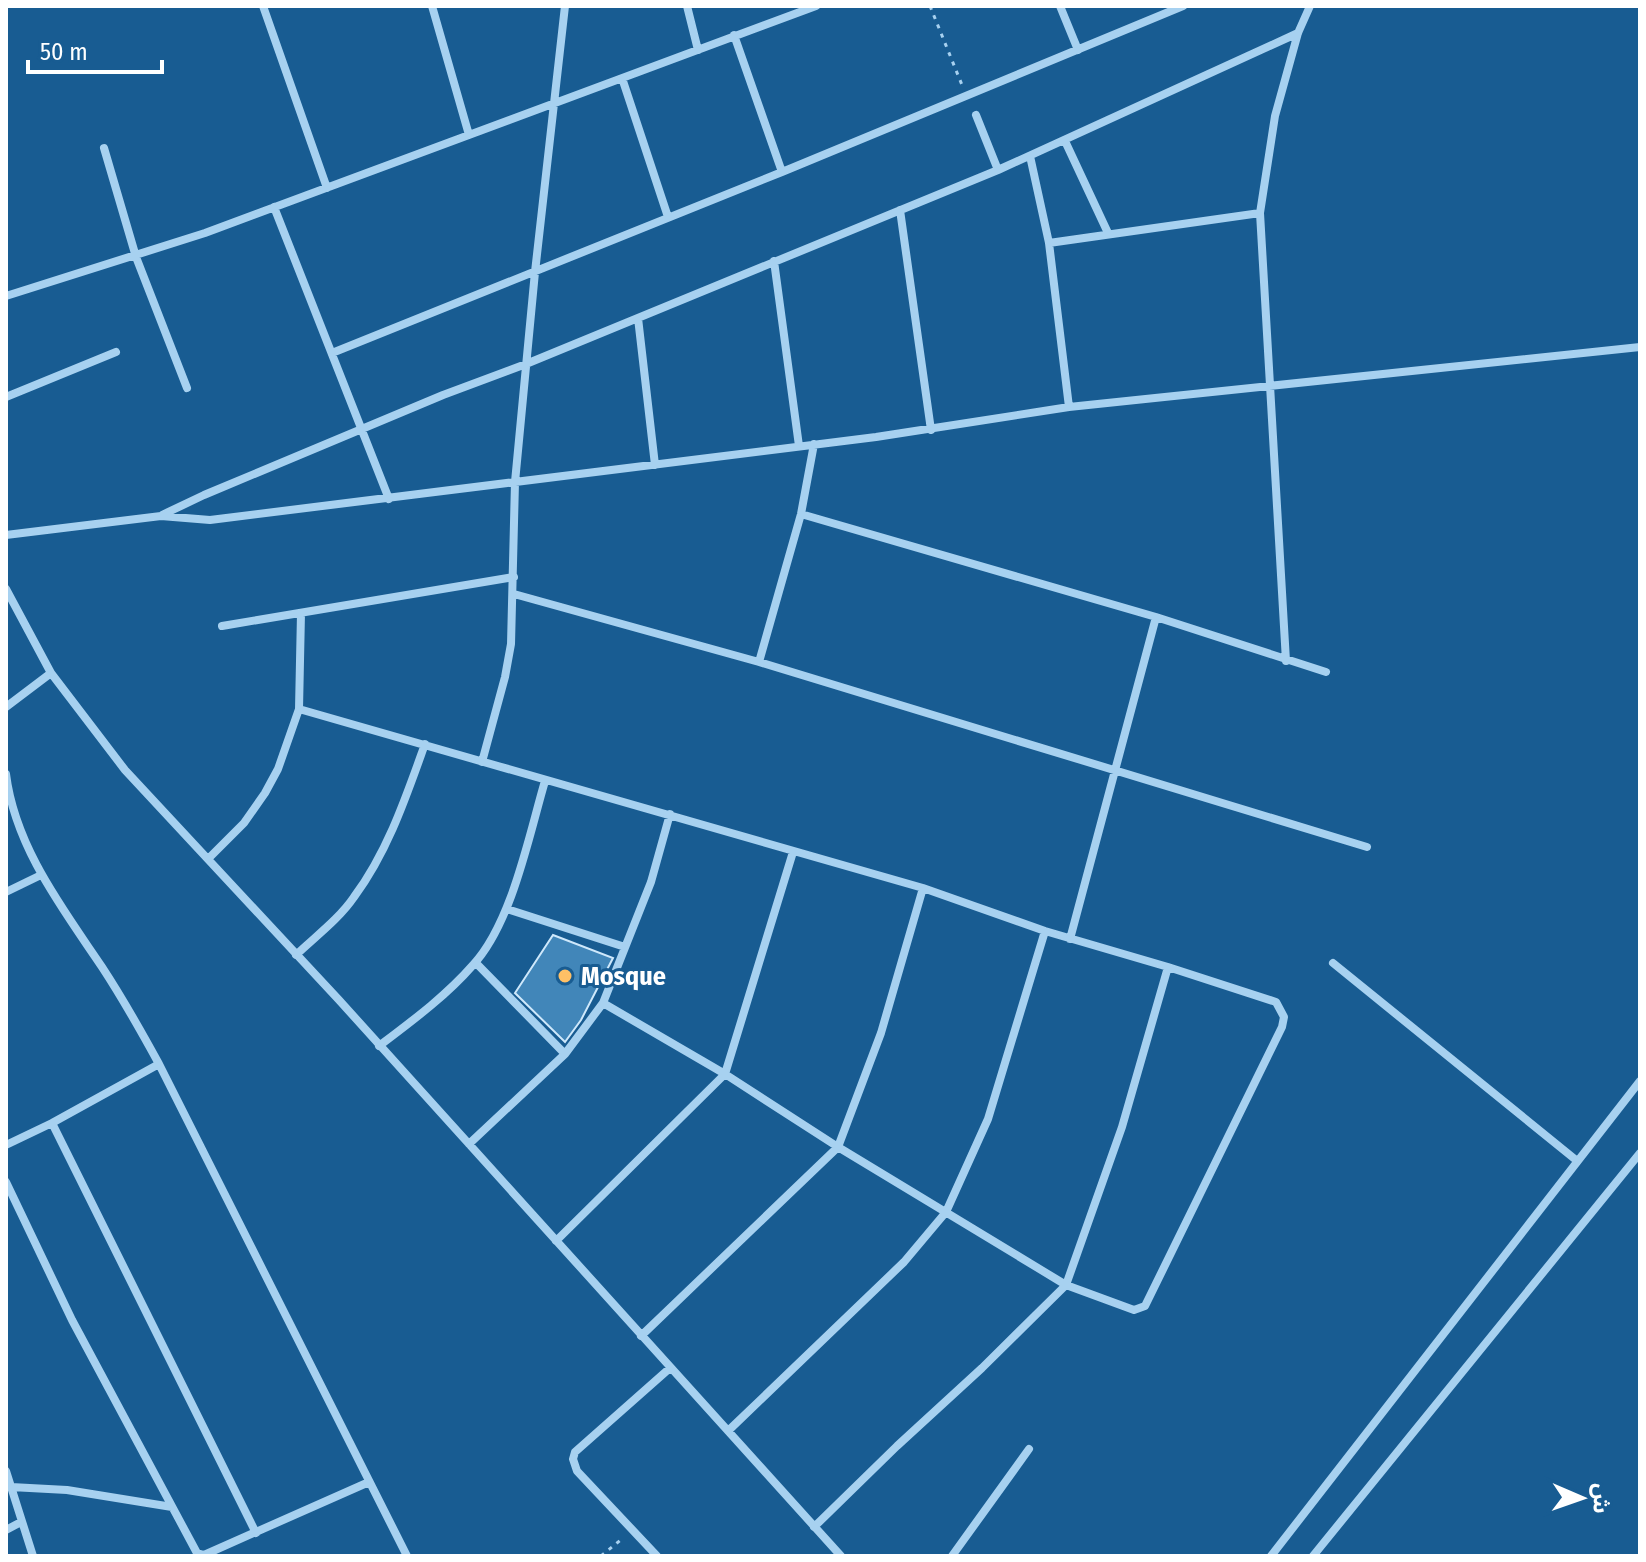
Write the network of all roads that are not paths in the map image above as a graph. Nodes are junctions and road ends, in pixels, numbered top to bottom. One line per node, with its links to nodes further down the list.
1 (263, 6): 22 (street)
2 (432, 6): 16 (street)
3 (565, 6): 14 (street)
4 (687, 6): 11 (street)
5 (816, 6): 10 (street)
6 (1060, 6): 12 (street)
7 (1183, 6): 12 (street)
8 (1310, 6): 9 (street)
9 (1298, 33): 17 (street); 25 (street)
10 (734, 35): 11 (street); 21 (street)
11 (698, 50): 13 (street)
12 (1078, 50): 21 (street)
13 (622, 78): 14 (street); 26 (street)
14 (555, 102): 16 (street); 31 (street)
15 (976, 115): 20 (street)
16 (469, 135): 22 (street)
17 (1065, 141): 19 (street); 27 (street)
18 (104, 148): 29 (street)
19 (1030, 156): 20 (street); 28 (street)
20 (998, 170): 24 (street)
21 (782, 172): 26 (street)
22 (327, 188): 23 (street)
23 (274, 207): 29 (street); 36 (street)
24 (900, 210): 30 (street); 42 (street)
25 (1260, 213): 27 (street); 39 (street)
26 (668, 217): 31 (street)
27 (1108, 233): 28 (street)
28 (1049, 243): 41 (street)
29 (136, 257): 32 (street); 38 (street)
30 (774, 261): 33 (street); 45 (street)
31 (535, 272): 36 (street); 37 (street)
32 (6, 296)
33 (638, 318): 37 (street); 46 (street)
34 (1640, 347): 39 (street)
35 (116, 352): 40 (street)
36 (332, 353): 43 (street)
37 (526, 364): 43 (street); 47 (street)
38 (187, 388)
39 (1270, 388): 41 (street); 58 (street)
40 (6, 397)
41 (1069, 407): 42 (street)
42 (931, 430): 44 (street)
43 (361, 431): 48 (street); 50 (street)
44 (814, 444): 45 (street); 49 (street)
45 (799, 446): 46 (street)
46 (655, 465): 47 (street)
47 (515, 482): 48 (street); 52 (street)
48 (389, 499): 50 (street)
49 (801, 514): 56 (street); 59 (street)
50 (161, 516): 51 (street)
51 (6, 535)
52 (514, 577): 54 (street); 55 (street)
53 (6, 589): 61 (street)
54 (514, 594): 59 (street); 65 (street)
55 (301, 613): 57 (street); 63 (street)
56 (1156, 617): 58 (street); 66 (street)
57 (222, 626)
58 (1286, 661): 60 (street)
59 (759, 662): 66 (street)
60 (1326, 672)
61 (51, 673): 62 (street); 72 (street)
62 (6, 707)
63 (299, 709): 64 (street); 72 (street)
64 (425, 744): 65 (street); 80 (street)
65 (482, 762): 68 (street)
66 (1116, 769): 70 (street); 78 (street)
67 (6, 774): 73 (street)
68 (545, 781): 69 (street); 76 (street)
69 (670, 814): 71 (street); 79 (street)
70 (1367, 847)
71 (793, 852): 74 (street); 88 (street)
72 (209, 858): 80 (street)
73 (41, 875): 75 (street); 87 (street)
74 (923, 888): 77 (street); 93 (street)
75 (6, 892)
76 (507, 909): 79 (street); 81 (street)
77 (1045, 931): 78 (street); 97 (street)
78 (1070, 939): 83 (street)
79 (625, 947): 84 (street)
80 (296, 955): 85 (street)
81 (476, 963): 85 (street); 86 (street)
82 (1333, 963): 95 (street)
83 (1168, 967): 99 (street); 99 (street)
84 (603, 1003): 86 (street); 88 (street)
85 (379, 1046): 91 (street)
86 (565, 1054): 91 (street)
87 (159, 1064): 90 (street); 105 (street)
88 (725, 1074): 93 (street); 98 (street)
89 (1640, 1081): 95 (street)
90 (52, 1123): 92 (street); 111 (street)
91 (469, 1144): 98 (street)
92 (6, 1145)
93 (838, 1147): 97 (street); 100 (street)
94 (1640, 1153): 118 (street)
95 (1576, 1160): 117 (street)
96 (6, 1182): 107 (street)
97 (946, 1212): 99 (street); 102 (street)
98 (556, 1241): 100 (street)
99 (1066, 1285): 109 (street)
100 (641, 1336): 101 (street)
101 (670, 1368): 102 (street); 114 (street)
102 (728, 1431): 109 (street)
103 (1029, 1449): 116 (street)
104 (6, 1471): 106 (street)
105 (369, 1482): 111 (street); 113 (street)
106 (11, 1487): 107 (street); 108 (street)
107 (172, 1507): 111 (street)
108 (21, 1522): 110 (street); 112 (street)
109 (814, 1527): 115 (street)
110 (6, 1530)
111 (256, 1533)
112 (33, 1556)
113 (407, 1556)
114 (657, 1556)
115 (841, 1556)
116 (952, 1556)
117 (1271, 1556)
118 (1313, 1556)

